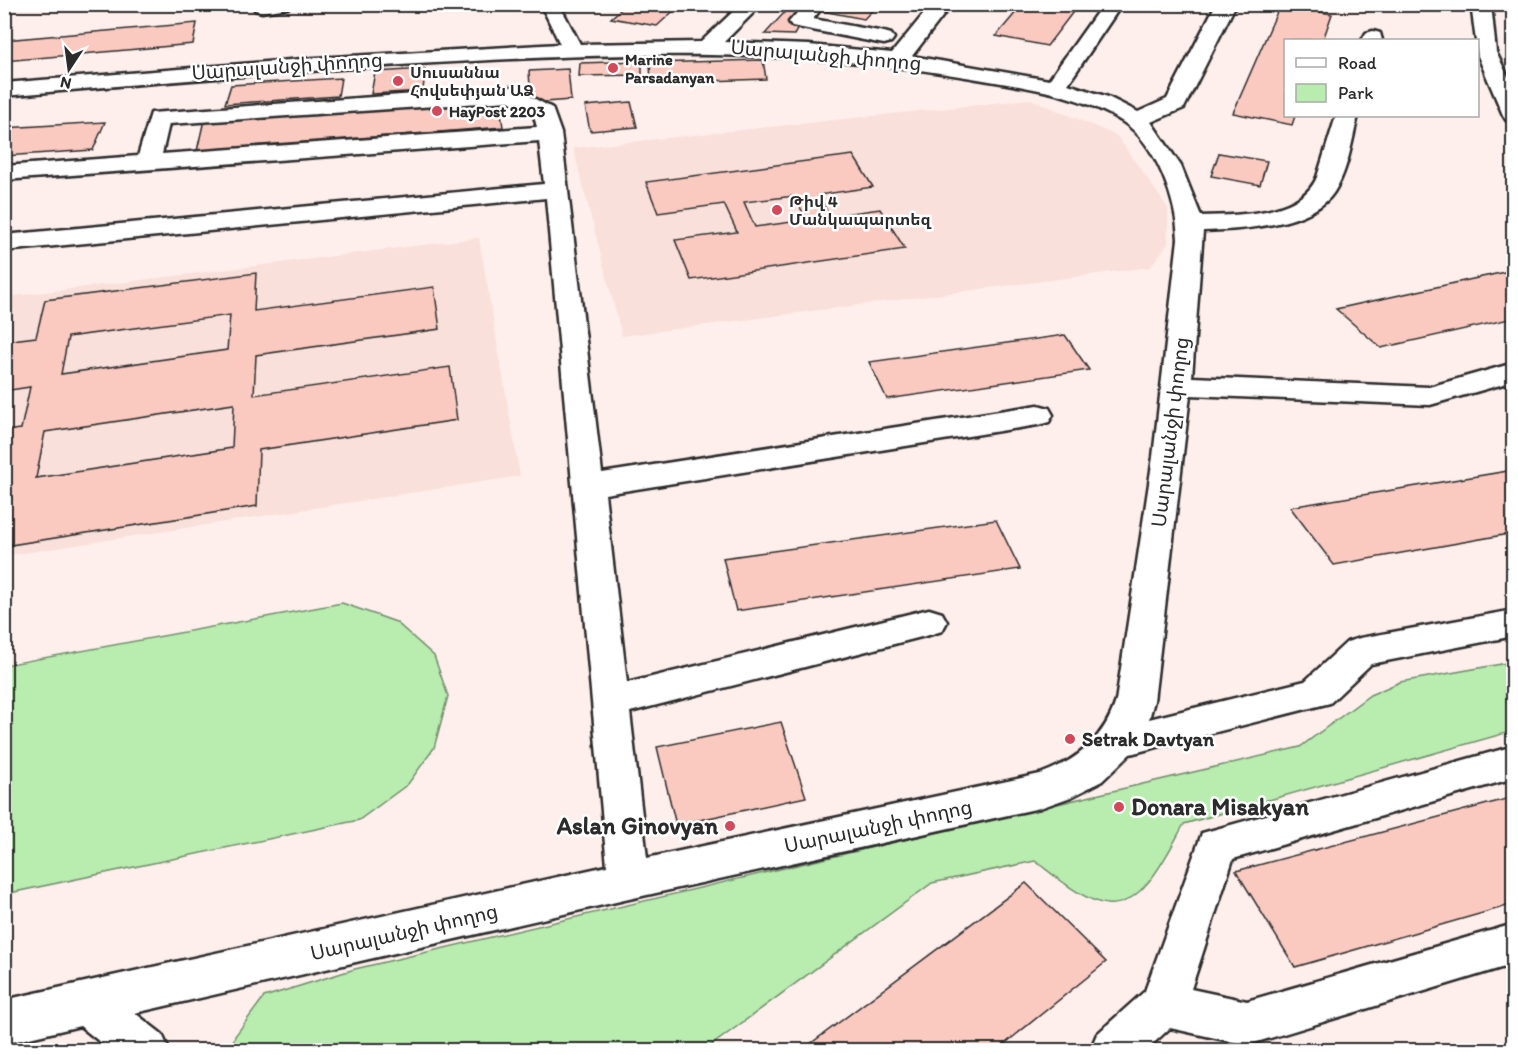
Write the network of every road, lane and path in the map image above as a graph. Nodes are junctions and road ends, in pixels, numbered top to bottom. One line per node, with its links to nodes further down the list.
1 (547, 4): 9 (street)
2 (753, 4): 8 (street)
3 (816, 4): 10 (street)
4 (943, 4): 10 (street)
5 (1113, 4): 11 (street)
6 (1226, 4): 15 (street)
7 (1481, 4): 13 (street)
8 (709, 46): 9 (street, Սարալանջի փողոց); 10 (street, Սարալանջի փողոց)
9 (573, 50): 12 (street, Սարալանջի փողոց)
10 (905, 50): 11 (street, Սարալանջի փողոց)
11 (1054, 88): 15 (street, Սարալանջի փողոց)
12 (4, 90)
13 (1514, 116)
14 (1347, 117): 20 (street)
15 (1136, 119): 20 (street, Սարալանջի փողոց)
16 (550, 133): 17 (street); 17 (street); 19 (street)
17 (148, 162): 18 (street)
18 (4, 173)
19 (557, 190): 21 (street); 25 (street)
20 (1192, 224): 23 (street, Սարալանջի փողոց)
21 (4, 243)
22 (1514, 372): 23 (street)
23 (1178, 385): 29 (street, Սարալանջի փողոց)
24 (1038, 415): 25 (street)
25 (588, 486): 28 (street)
26 (929, 622): 28 (street)
27 (1514, 623): 29 (street)
28 (610, 702): 31 (street)
29 (1120, 741): 31 (street, Սարալանջի փողոց)
30 (1514, 762): 34 (street)
31 (628, 880): 33 (street, Սարալանջի փողոց)
32 (1514, 944): 34 (street)
33 (88, 1005): 35 (street, Սարալանջի փողոց); 36 (street)
34 (1163, 1005): 37 (street)
35 (4, 1023)
36 (147, 1050)
37 (1113, 1050)

